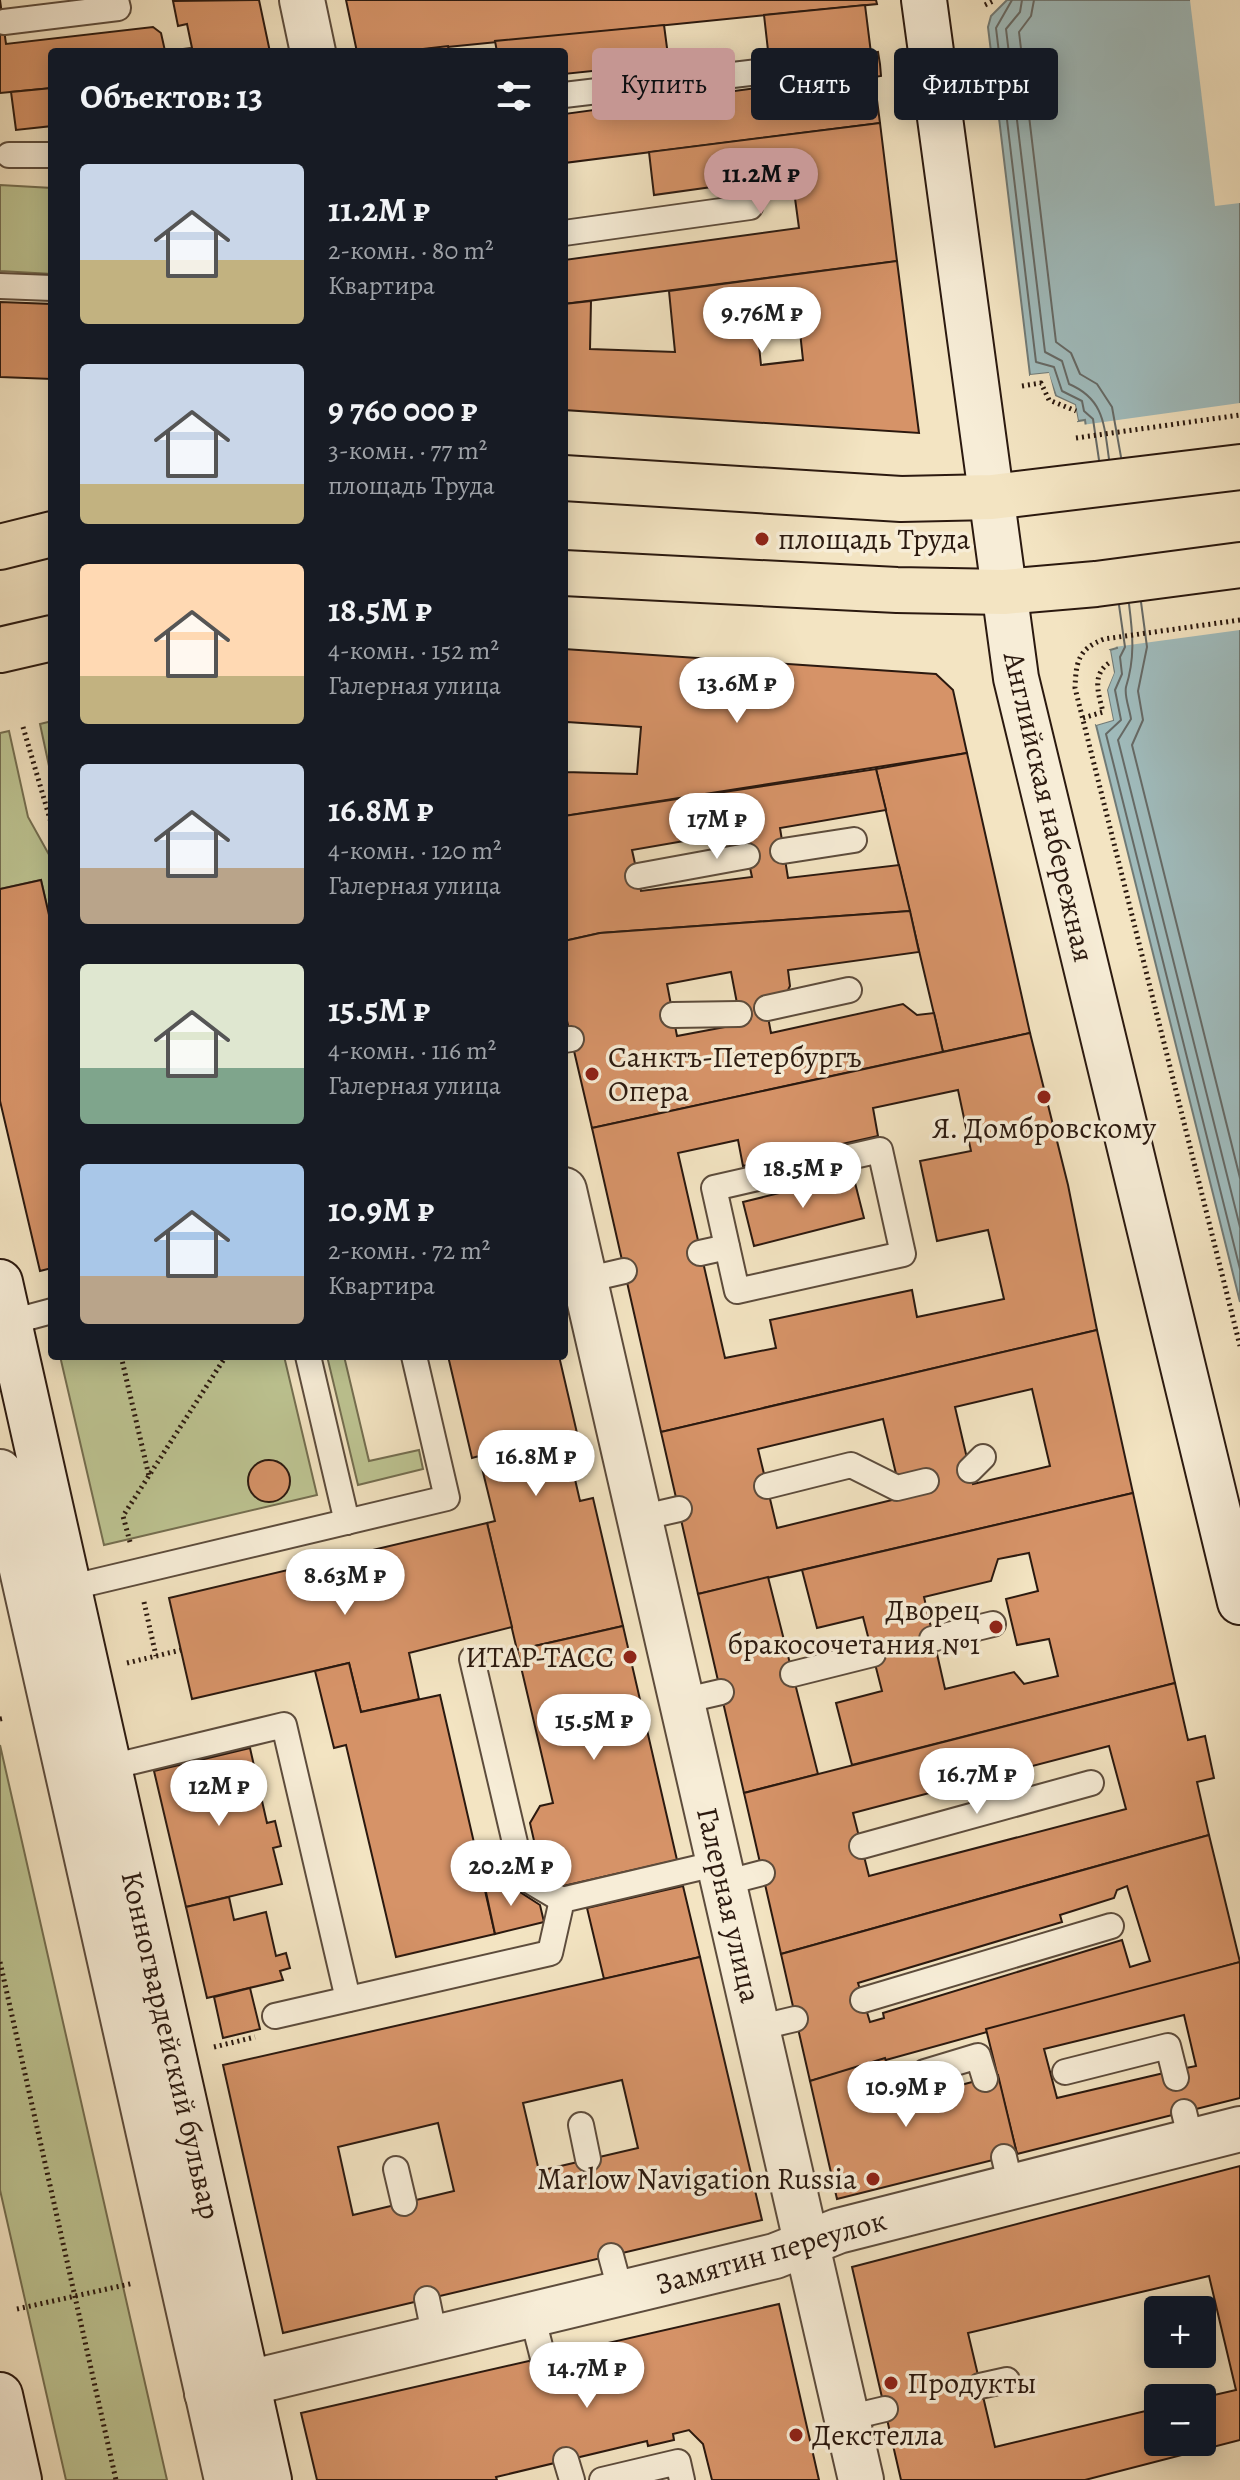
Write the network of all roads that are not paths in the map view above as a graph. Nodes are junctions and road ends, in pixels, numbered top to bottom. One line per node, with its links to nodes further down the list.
1 (116, 0): 4 (lane)
2 (302, 0): 5 (street)
3 (924, 0): 16 (street, Английская набережная)
4 (4, 22)
5 (312, 48)
6 (751, 73): 7 (lane)
7 (568, 95)
8 (9, 155): 9 (lane)
9 (48, 155)
10 (750, 207): 11 (lane)
11 (568, 232)
12 (0, 286): 13 (lane)
13 (48, 288)
14 (1240, 467): 16 (main road)
15 (568, 478): 16 (main road)
16 (992, 497): 21 (street, Английская набережная)
17 (48, 535): 18 (main road)
18 (0, 547)
19 (1240, 565): 21 (main road)
20 (568, 573): 21 (main road)
21 (1004, 592): 44 (street, Английская набережная)
22 (48, 639): 23 (main road)
23 (0, 650)
24 (854, 840): 25 (lane)
25 (783, 851)
26 (747, 856): 27 (lane)
27 (638, 876)
28 (849, 990): 29 (lane)
29 (767, 1008)
30 (739, 1014): 31 (lane)
31 (673, 1015)
32 (568, 1198): 53 (street, Галерная улица)
33 (727, 1247): 33 (lane); 34 (lane)
34 (700, 1253)
35 (3, 1310): 36 (lane); 43 (street, Конногвардейский бульвар)
36 (48, 1311)
37 (309, 1360): 42 (lane)
38 (415, 1360): 42 (lane)
39 (0, 1472): 50 (street, Конногвардейский бульвар)
40 (926, 1481): 41 (lane)
41 (767, 1486)
42 (347, 1522): 43 (lane)
43 (68, 1588): 50 (street, Конногвардейский бульвар)
44 (1240, 1602)
45 (993, 1624): 46 (lane)
46 (932, 1639)
47 (873, 1654): 49 (lane)
48 (472, 1659): 54 (lane)
49 (793, 1674)
50 (89, 1773): 56 (lane); 73 (street, Конногвардейский бульвар)
51 (1091, 1783): 52 (lane)
52 (862, 1846)
53 (735, 1873): 54 (lane); 68 (street, Галерная улица)
54 (562, 1900): 56 (lane)
55 (1111, 1926): 57 (lane)
56 (348, 1999): 58 (lane)
57 (863, 2000)
58 (275, 2016)
59 (925, 2072): 62 (lane)
60 (1065, 2072): 61 (lane)
61 (1176, 2078)
62 (985, 2079)
63 (581, 2125): 65 (lane)
64 (1240, 2129): 68 (street, Замятин переулок)
65 (588, 2159)
66 (396, 2169): 67 (lane)
67 (404, 2203)
68 (807, 2244): 69 (street, Замятин переулок); 80 (street, Галерная улица)
69 (532, 2315): 70 (lane); 73 (street, Замятин переулок)
70 (543, 2358)
71 (1007, 2380): 72 (lane)
72 (980, 2386)
73 (227, 2388): 76 (street, Конногвардейский бульвар); 77 (street, Конногвардейский бульвар)
74 (0, 2395): 75 (street)
75 (19, 2480)
76 (227, 2480)
77 (269, 2480)
78 (602, 2480): 79 (lane)
79 (682, 2480)
80 (861, 2480)

